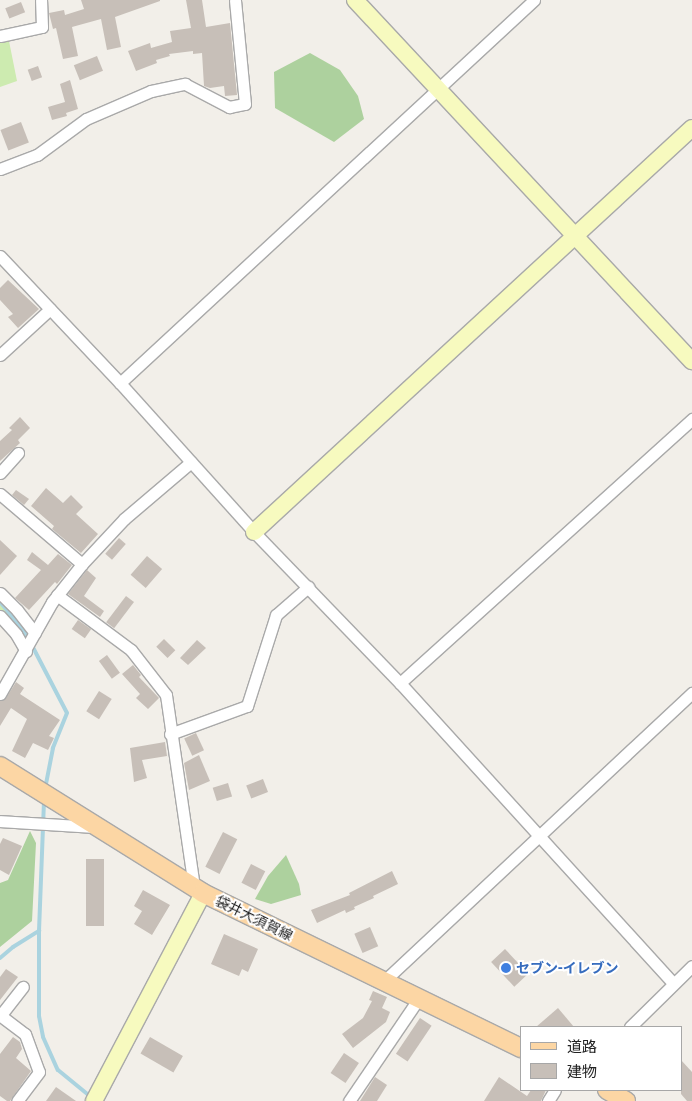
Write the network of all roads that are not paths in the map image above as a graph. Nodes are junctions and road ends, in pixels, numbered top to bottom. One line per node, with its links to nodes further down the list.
1 (41, 0): 5 (street)
2 (235, 0): 8 (street)
3 (355, 0): 6 (street)
4 (534, 0): 6 (street)
5 (0, 36)
6 (437, 89): 9 (street); 14 (street)
7 (692, 128): 9 (street)
8 (0, 169)
9 (576, 236): 13 (street); 20 (street)
10 (0, 256): 11 (street)
11 (50, 309): 12 (street); 14 (street)
12 (0, 355)
13 (692, 361)
14 (120, 383): 17 (street)
15 (692, 419): 28 (street)
16 (18, 453): 18 (street)
17 (191, 462): 20 (street); 21 (street)
18 (0, 473)
19 (0, 494): 21 (street)
20 (254, 532): 22 (street)
21 (82, 564): 24 (street)
22 (308, 588): 28 (street); 31 (street)
23 (0, 593): 26 (street)
24 (57, 595): 26 (street); 31 (street)
25 (0, 616): 27 (street)
26 (35, 633): 27 (street)
27 (26, 651): 29 (street)
28 (400, 683): 35 (street)
29 (0, 694)
30 (692, 694): 35 (street)
31 (170, 734): 36 (street)
32 (0, 766): 34 (main road, 袋井大須賀線)
33 (0, 821): 34 (street)
34 (96, 827): 36 (main road, 袋井大須賀線)
35 (539, 835): 38 (street); 39 (street)
36 (198, 890): 38 (main road, 袋井大須賀線); 47 (street)
37 (692, 966): 39 (street)
38 (384, 981): 41 (main road, 袋井大須賀線)
39 (673, 983): 43 (street)
40 (23, 987): 42 (street)
41 (419, 998): 44 (main road, 袋井大須賀線); 48 (street)
42 (0, 1016): 46 (street)
43 (631, 1026)
44 (520, 1048)
45 (609, 1091): 49 (main road)
46 (18, 1101)
47 (94, 1101)
48 (349, 1101)
49 (626, 1101)

